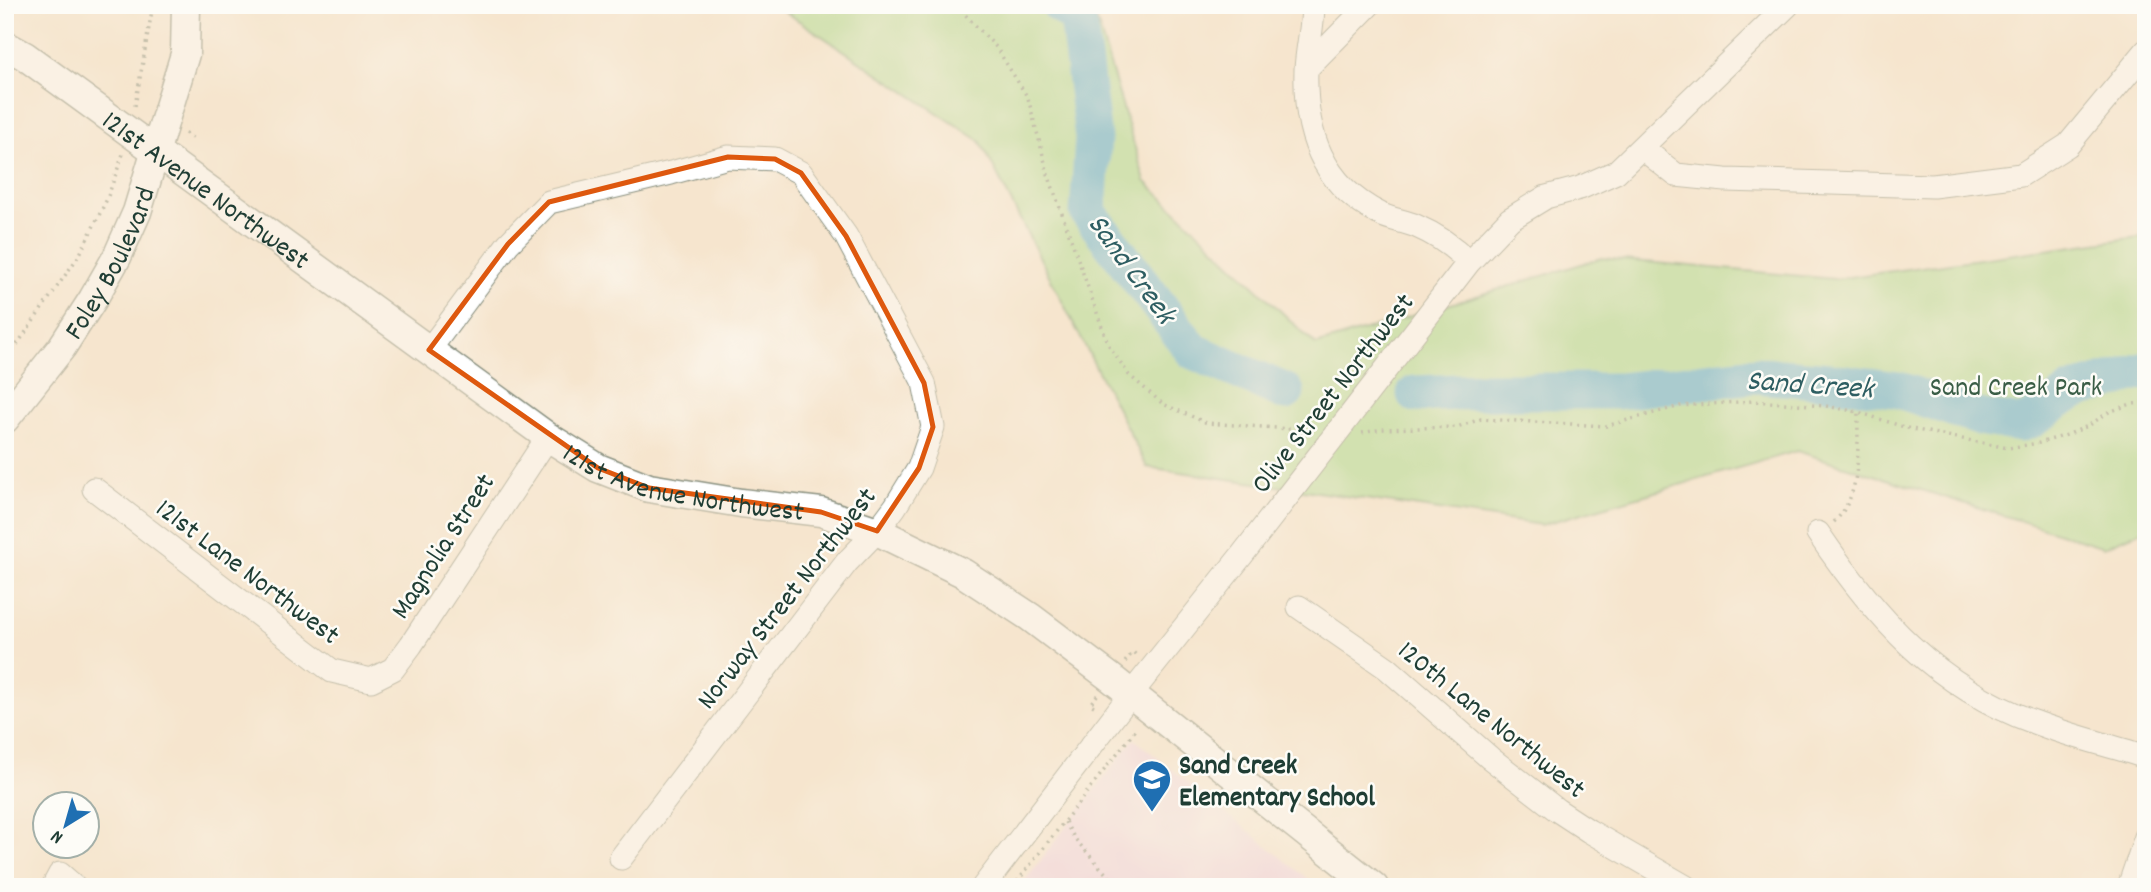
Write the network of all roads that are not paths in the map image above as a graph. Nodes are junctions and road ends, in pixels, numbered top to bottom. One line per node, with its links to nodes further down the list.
1 (186, 5): 9 (street, Foley Boulevard)
2 (1313, 5): 7 (street)
3 (1370, 5): 7 (street)
4 (1787, 5): 8 (street, Olive Street Northwest)
5 (5, 45): 9 (street, 121st Avenue Northwest)
6 (2146, 51): 8 (street)
7 (1306, 69): 10 (street)
8 (1642, 148): 10 (street, Olive Street Northwest)
9 (156, 150): 11 (street, 121st Avenue Northwest); 12 (street, Foley Boulevard)
10 (1469, 262): 19 (street, Olive Street Northwest)
11 (429, 350): 13 (street, 121st Avenue Northwest); 15 (street, Norway Street Northwest)
12 (5, 419)
13 (548, 437): 15 (street, 121st Avenue Northwest); 18 (street, Magnolia Street)
14 (94, 489): 18 (street, 121st Lane Northwest)
15 (877, 531): 19 (street, 121st Avenue Northwest); 22 (street, Norway Street Northwest)
16 (1818, 533): 20 (street)
17 (1299, 607): 23 (street, 120th Lane Northwest)
18 (376, 677)
19 (1130, 694): 24 (street, Olive Street Northwest); 25 (street, 121st Avenue Northwest)
20 (2146, 757)
21 (2146, 837): 27 (street)
22 (621, 858)
23 (1648, 878): 26 (street, 120th Lane Northwest)
24 (983, 887)
25 (1374, 887)
26 (1686, 887)
27 (2129, 887)

